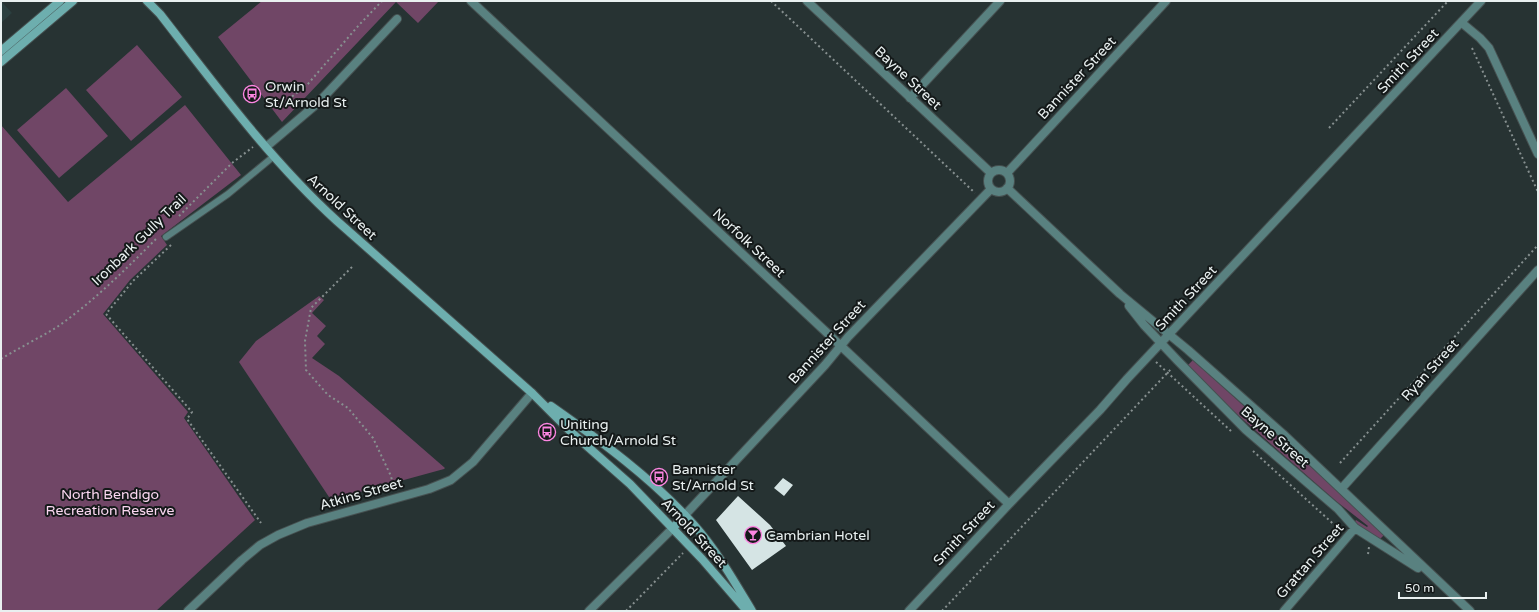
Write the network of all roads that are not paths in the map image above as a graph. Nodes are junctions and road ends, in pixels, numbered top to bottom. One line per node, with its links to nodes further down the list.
1 (60, 1): 13 (main road)
2 (73, 1): 14 (main road)
3 (147, 1): 10 (main road, Arnold Street)
4 (153, 1): 10 (main road, Arnold Street)
5 (471, 1): 28 (street, Norfolk Street)
6 (807, 1): 15 (street, Bayne Street)
7 (1000, 1): 15 (street)
8 (1166, 1): 20 (street, Bannister Street)
9 (1481, 1): 12 (street, Smith Street)
10 (160, 14): 16 (main road, Arnold Street)
11 (397, 19): 16 (street)
12 (1462, 23): 17 (street); 26 (street, Smith Street)
13 (1, 51)
14 (1, 62)
15 (910, 98): 19 (street, Bayne Street)
16 (264, 144): 18 (main road, Arnold Street)
17 (1538, 154)
18 (274, 156): 23 (lane); 29 (main road, Arnold Street)
19 (991, 173): 20 (street); 22 (street)
20 (1006, 173): 21 (street)
21 (1007, 188): 22 (street); 25 (street, Bayne Street)
22 (991, 189): 28 (street, Bannister Street)
23 (163, 236)
24 (1538, 270): 30 (street, Ryan Street)
25 (1120, 294): 26 (street, Bayne Street); 27 (street, Bayne Street)
26 (1169, 335): 27 (street, Smith Street); 30 (street, Bayne Street)
27 (1162, 343): 31 (street, Smith Street); 34 (street, Bayne Street)
28 (841, 346): 31 (street, Norfolk Street); 32 (street, Bannister Street)
29 (532, 393): 32 (main road, Arnold Street); 33 (main road, Arnold Street); 36 (street, Atkins Street)
30 (1342, 488): 35 (street, Bayne Street)
31 (1009, 504): 42 (street, Smith Street)
32 (685, 515): 33 (main road); 41 (main road, Arnold Street)
33 (672, 528): 39 (street); 40 (main road, Arnold Street)
34 (1355, 528): 35 (street, Bayne Street); 43 (street, Grattan Street)
35 (1433, 577): 44 (street, Bayne Street)
36 (196, 604): 37 (street, Atkins Street); 38 (street)
37 (188, 611)
38 (202, 611)
39 (589, 611)
40 (747, 611)
41 (752, 611)
42 (909, 611)
43 (1284, 611)
44 (1470, 611)

